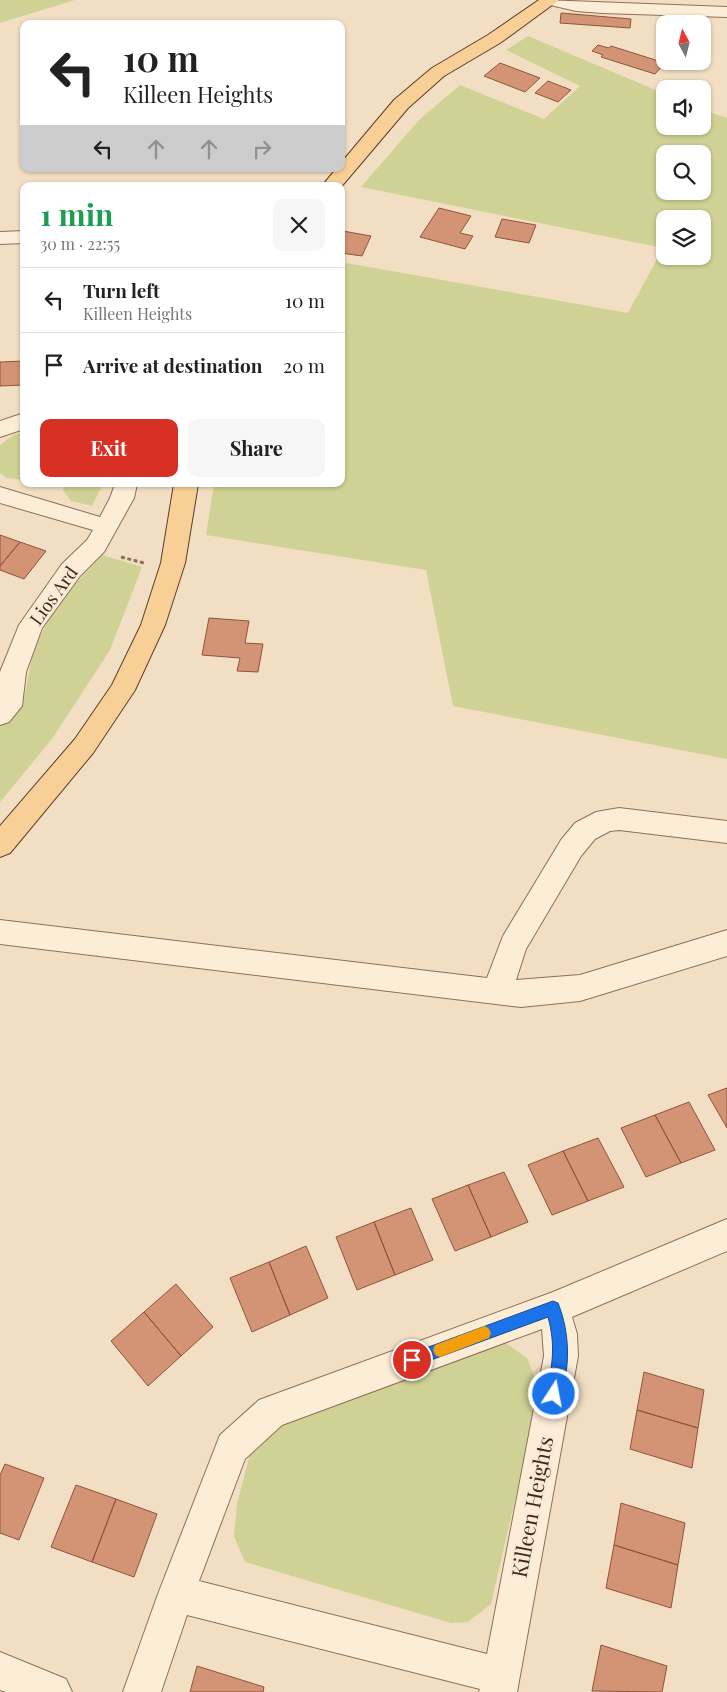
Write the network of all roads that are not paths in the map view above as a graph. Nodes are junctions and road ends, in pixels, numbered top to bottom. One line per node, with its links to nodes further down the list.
1 (551, 0): 2 (street); 3 (main road)
2 (727, 12)
3 (345, 171)
4 (344, 172): 5 (main road)
5 (335, 182)
6 (20, 237): 7 (street)
7 (0, 238)
8 (20, 422): 9 (street)
9 (0, 429)
10 (125, 487): 14 (street, Lios Ard)
11 (185, 487): 16 (main road)
12 (0, 495): 13 (street)
13 (91, 522)
14 (0, 716)
15 (727, 832): 19 (street)
16 (0, 845)
17 (0, 932): 19 (street)
18 (727, 943): 19 (street)
19 (497, 992)
20 (727, 1235): 21 (street)
21 (553, 1308): 22 (street); 24 (street, Killeen Heights)
22 (176, 1594): 24 (street, Killeen Heights); 26 (street)
23 (0, 1672): 25 (street)
24 (500, 1684)
25 (53, 1692)
26 (142, 1692)

